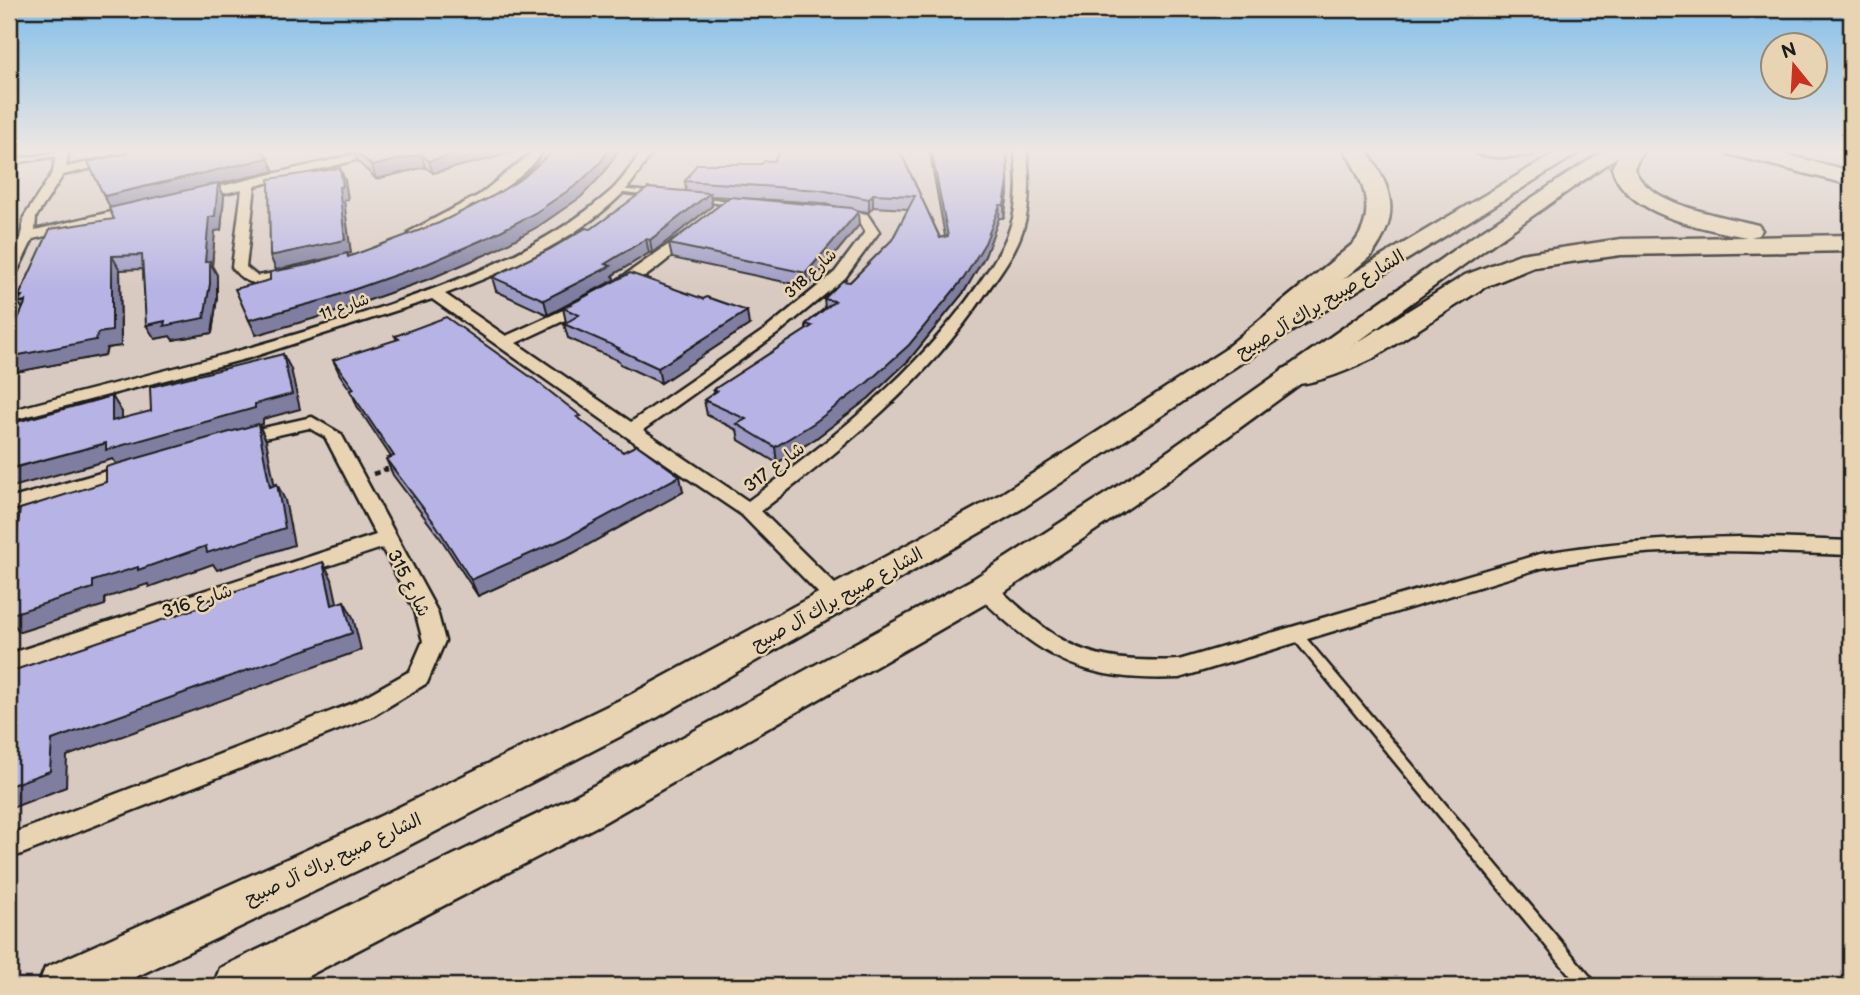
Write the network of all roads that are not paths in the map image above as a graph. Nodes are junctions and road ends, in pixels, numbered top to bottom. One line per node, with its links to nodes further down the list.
1 (44, 195): 17 (street)
2 (198, 195): 12 (street)
3 (248, 195): 23 (street)
4 (486, 195): 18 (street)
5 (612, 195): 24 (street, شارع 11)
6 (1023, 195): 33 (street, شارع 317)
7 (1377, 195): 26 (highway)
8 (1499, 195): 26 (main road, الشارع صبيح براك آل صبيح)
9 (1549, 195): 27 (main road, الشارع صبيح براك آل صبيح)
10 (1647, 195): 16 (highway)
11 (690, 198): 13 (lane)
12 (184, 199)
13 (735, 204): 25 (street)
14 (145, 208): 17 (street)
15 (817, 211): 29 (street, شارع 318)
16 (1851, 233)
17 (28, 236): 22 (street)
18 (406, 239)
19 (1851, 243): 20 (highway)
20 (1598, 249): 21 (highway); 27 (highway)
21 (1851, 254)
22 (9, 271)
23 (303, 272)
24 (435, 294): 25 (street, شارع 317); 28 (street, شارع 11)
25 (504, 343): 29 (street, شارع 317)
26 (1238, 353): 37 (main road, الشارع صبيح براك آل صبيح)
27 (1294, 376): 36 (main road, الشارع صبيح براك آل صبيح)
28 (9, 416)
29 (631, 431): 33 (street, شارع 317)
30 (216, 446): 34 (street, شارع 315)
31 (151, 464): 32 (street)
32 (9, 505)
33 (749, 509): 37 (street)
34 (386, 539): 39 (street, شارع 316); 40 (street, شارع 315)
35 (1851, 548): 38 (street)
36 (985, 588): 38 (street); 42 (main road, الشارع صبيح براك آل صبيح)
37 (837, 599): 41 (main road, الشارع صبيح براك آل صبيح)
38 (1296, 634): 43 (lane)
39 (9, 663)
40 (9, 847)
41 (63, 986)
42 (238, 986)
43 (1589, 986)

